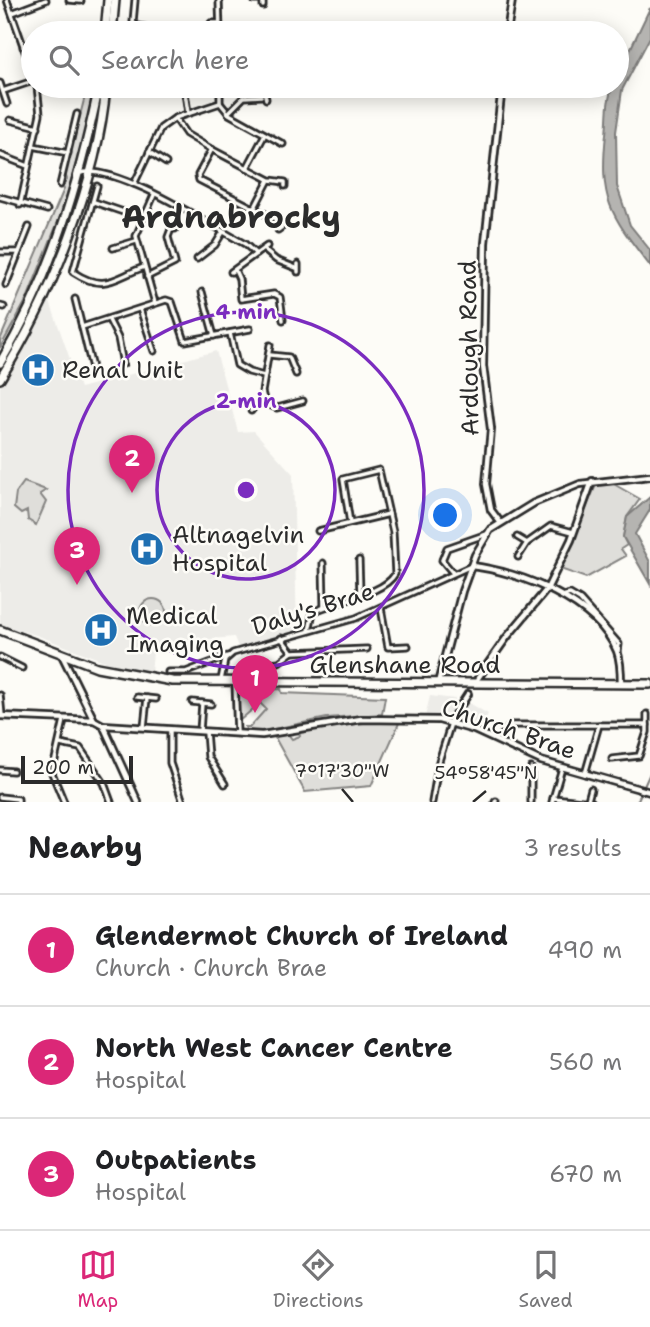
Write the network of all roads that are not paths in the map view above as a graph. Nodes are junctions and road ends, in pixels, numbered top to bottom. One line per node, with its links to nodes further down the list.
1 (7, 0): 12 (street)
2 (46, 0): 12 (street)
3 (69, 0): 10 (street)
4 (108, 0): 13 (highway)
5 (115, 0): 14 (highway)
6 (135, 0): 15 (street)
7 (219, 0): 16 (street)
8 (258, 0): 11 (street)
9 (512, 0): 17 (street)
10 (81, 1)
11 (263, 6)
12 (12, 13): 18 (street)
13 (106, 21)
14 (113, 21)
15 (133, 21)
16 (219, 21)
17 (509, 21)
18 (21, 41)
19 (0, 83): 21 (street)
20 (21, 85): 21 (street)
21 (3, 91): 30 (street)
22 (40, 98): 36 (street)
23 (96, 98): 48 (highway)
24 (104, 98): 47 (highway)
25 (186, 98): 31 (street)
26 (220, 98): 29 (street)
27 (243, 98): 32 (street)
28 (501, 98): 100 (street, Ardlough Road)
29 (220, 103): 31 (street); 32 (street)
30 (7, 104)
31 (188, 113): 34 (street)
32 (228, 113): 37 (street)
33 (77, 114): 42 (street)
34 (176, 118): 40 (street); 41 (street)
35 (10, 120): 36 (street)
36 (38, 127): 39 (street)
37 (264, 136): 38 (street); 46 (street)
38 (284, 144)
39 (33, 146): 42 (street); 45 (street)
40 (212, 149): 46 (street); 58 (street)
41 (149, 152): 44 (street); 50 (street)
42 (68, 153): 51 (street)
43 (0, 155): 45 (street)
44 (166, 163)
45 (28, 166): 57 (street)
46 (247, 168): 49 (street)
47 (90, 171): 48 (street); 50 (street); 93 (highway)
48 (80, 173): 88 (highway)
49 (270, 180): 53 (street); 58 (street)
50 (134, 184): 54 (street)
51 (60, 185)
52 (97, 186): 56 (street)
53 (285, 186)
54 (154, 195): 60 (street); 64 (street)
55 (0, 197): 57 (street)
56 (94, 202): 60 (street); 71 (street)
57 (20, 205): 59 (street)
58 (254, 209): 63 (street)
59 (47, 210)
60 (141, 218): 65 (street)
61 (29, 227): 68 (street)
62 (175, 229): 73 (street)
63 (278, 230)
64 (223, 232): 69 (street); 70 (street)
65 (136, 241): 66 (street); 71 (street)
66 (113, 248)
67 (0, 252): 68 (street)
68 (19, 253): 74 (street)
69 (256, 254): 72 (street); 80 (street)
70 (198, 256)
71 (144, 267): 73 (street)
72 (297, 268)
73 (148, 277): 77 (street)
74 (6, 285)
75 (202, 292): 84 (street)
76 (75, 299): 81 (street)
77 (155, 303): 78 (street); 84 (street)
78 (140, 309): 79 (street); 86 (street)
79 (109, 319): 81 (street); 89 (street)
80 (283, 320)
81 (82, 327): 90 (street)
82 (250, 329): 83 (street)
83 (230, 333): 84 (street); 92 (street)
84 (214, 336)
85 (270, 345): 87 (street)
86 (154, 351)
87 (270, 355): 91 (street); 92 (street)
88 (0, 363)
89 (123, 364)
90 (92, 368)
91 (296, 374)
92 (264, 376): 94 (street)
93 (0, 379)
94 (262, 397): 95 (street); 96 (street)
95 (303, 401)
96 (251, 411)
97 (650, 476): 98 (street)
98 (592, 481): 100 (street); 103 (street)
99 (389, 514): 101 (street); 101 (street); 113 (street)
100 (500, 522): 104 (street)
101 (351, 523): 102 (street)
102 (318, 531)
103 (573, 532): 106 (street); 112 (street)
104 (487, 534): 110 (street); 111 (street)
105 (517, 537): 106 (street)
106 (527, 543): 107 (street)
107 (518, 557)
108 (359, 560): 113 (street)
109 (324, 563): 114 (street)
110 (471, 566): 111 (street, Daly's Brae); 112 (street); 134 (street)
111 (453, 573): 115 (street, Daly's Brae)
112 (547, 589): 130 (street); 135 (street)
113 (360, 596): 114 (street)
114 (324, 607): 117 (street)
115 (381, 608): 117 (street, Daly's Brae); 119 (street)
116 (0, 630): 122 (highway, Glenshane Road)
117 (309, 631): 118 (street, Daly's Brae)
118 (281, 638): 121 (street); 123 (street, Daly's Brae)
119 (408, 646)
120 (367, 649): 121 (street)
121 (292, 652): 126 (street)
122 (61, 654): 125 (highway, Glenshane Road); 128 (street)
123 (228, 656): 129 (street); 131 (street, Daly's Brae)
124 (0, 657): 127 (street)
125 (73, 658): 128 (street); 131 (highway, Glenshane Road)
126 (254, 665)
127 (22, 667)
128 (72, 670): 147 (street)
129 (168, 672)
130 (478, 678)
131 (220, 682): 132 (highway, Glenshane Road)
132 (235, 682): 134 (highway, Glenshane Road); 155 (street)
133 (650, 684): 135 (highway, Glenshane Road)
134 (438, 685): 135 (highway, Glenshane Road)
135 (621, 685)
136 (468, 694): 148 (street)
137 (0, 695): 145 (street)
138 (137, 697): 139 (street)
139 (147, 698): 140 (street); 152 (street)
140 (156, 699)
141 (192, 702): 142 (street)
142 (202, 703): 143 (street); 154 (street)
143 (211, 704)
144 (647, 714): 151 (street)
145 (1, 716): 146 (street, Church Brae)
146 (64, 720): 147 (street, Church Brae); 157 (street)
147 (94, 720): 149 (street, Church Brae)
148 (450, 722): 155 (street, Church Brae); 160 (street, Church Brae); 174 (street)
149 (103, 725): 152 (street, Church Brae); 172 (street)
150 (599, 725): 151 (street); 156 (street); 163 (street)
151 (647, 726): 158 (street)
152 (145, 727): 153 (street, Church Brae)
153 (170, 729): 154 (street, Church Brae); 173 (street)
154 (203, 732): 155 (street, Church Brae); 164 (street)
155 (238, 734)
156 (502, 735)
157 (61, 744): 170 (street); 171 (street)
158 (612, 759)
159 (531, 768): 175 (street)
160 (562, 768): 163 (street, Church Brae); 168 (street)
161 (0, 770): 162 (street)
162 (13, 771)
163 (585, 774): 166 (street, Church Brae)
164 (225, 785)
165 (591, 789): 176 (street)
166 (646, 790)
167 (0, 797): 169 (street)
168 (553, 800): 176 (street)
169 (18, 802)
170 (64, 802)
171 (111, 802)
172 (138, 802)
173 (183, 802)
174 (432, 802)
175 (531, 802)
176 (590, 802)

